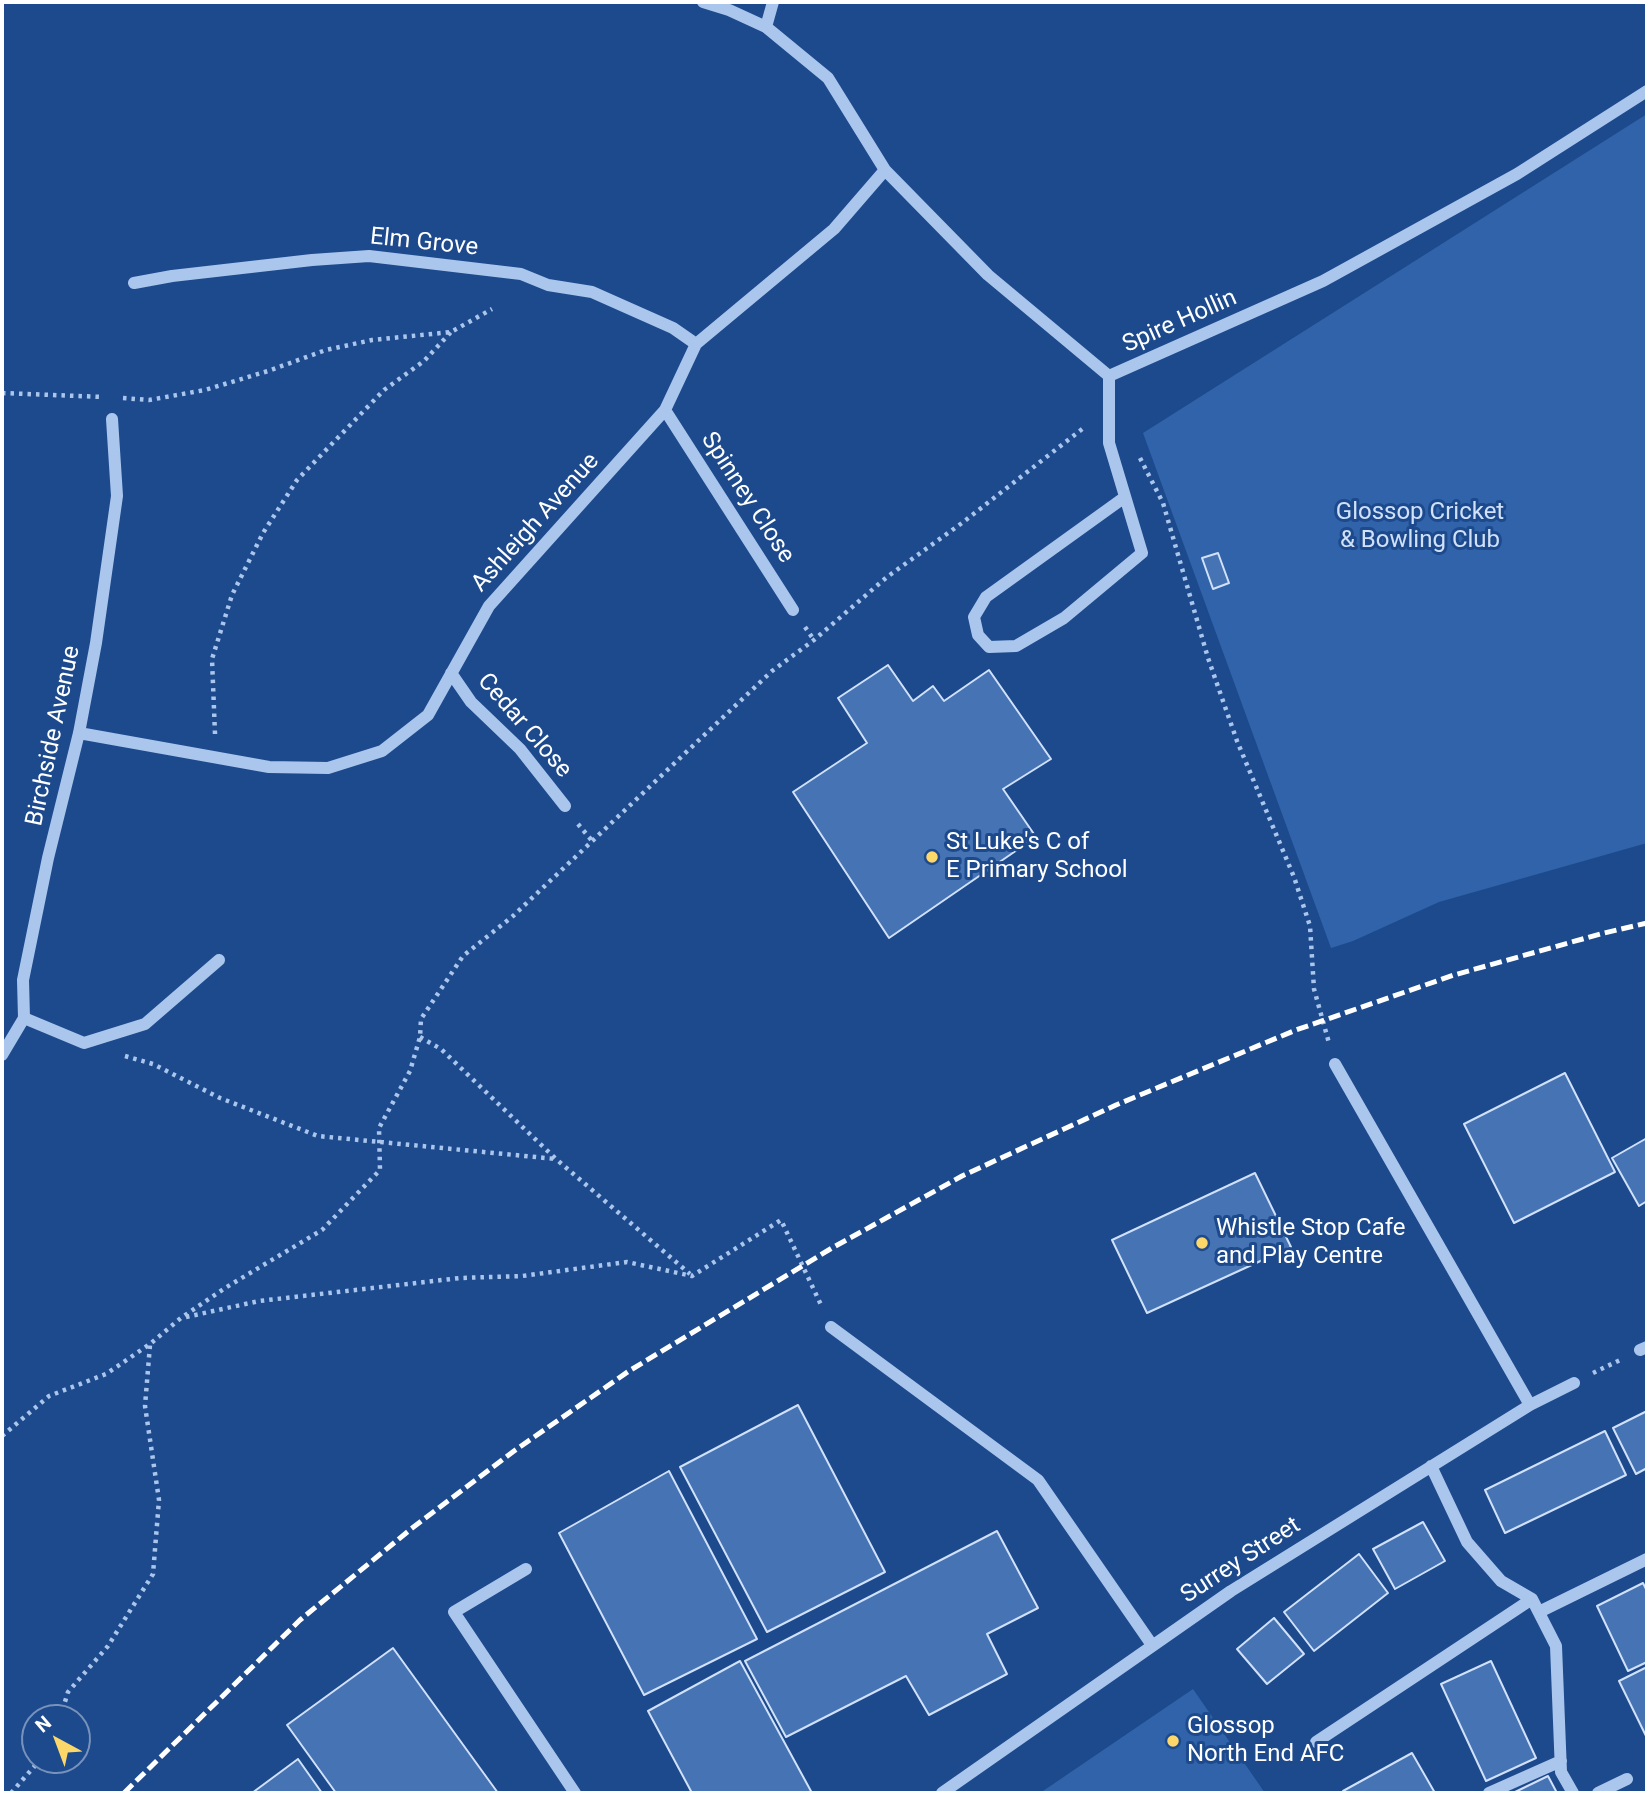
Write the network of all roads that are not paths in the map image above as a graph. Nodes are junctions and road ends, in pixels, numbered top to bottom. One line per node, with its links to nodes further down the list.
1 (702, 2): 3 (street, Spire Hollin)
2 (773, 2): 3 (street)
3 (766, 27): 5 (street, Spire Hollin)
4 (1647, 90): 8 (street, Spire Hollin)
5 (885, 170): 7 (street, Ashleigh Avenue); 8 (street, Spire Hollin)
6 (134, 283): 7 (street, Elm Grove)
7 (696, 344): 9 (street, Ashleigh Avenue)
8 (1109, 376): 11 (street)
9 (665, 410): 12 (street, Spinney Close); 13 (street, Ashleigh Avenue)
10 (112, 419): 14 (street, Birchside Avenue)
11 (1125, 497): 11 (street)
12 (793, 610)
13 (451, 673): 14 (street, Ashleigh Avenue); 15 (street, Cedar Close)
14 (79, 733): 17 (street, Birchside Avenue)
15 (565, 806)
16 (219, 960): 17 (street)
17 (24, 1018): 18 (street)
18 (2, 1055)
19 (1335, 1063): 22 (street)
20 (831, 1326): 28 (street)
21 (1574, 1383): 22 (street, Surrey Street)
22 (1530, 1405): 23 (street, Surrey Street)
23 (1431, 1466): 26 (street); 28 (street, Surrey Street)
24 (1647, 1559): 27 (street)
25 (526, 1569): 32 (street)
26 (1532, 1599): 27 (street); 29 (street)
27 (1539, 1612): 30 (street)
28 (1152, 1644): 33 (street, Surrey Street)
29 (1316, 1742)
30 (1561, 1760): 34 (street); 35 (street)
31 (1627, 1779): 36 (street)
32 (575, 1793)
33 (942, 1793)
34 (1489, 1793)
35 (1573, 1793)
36 (1598, 1793)

